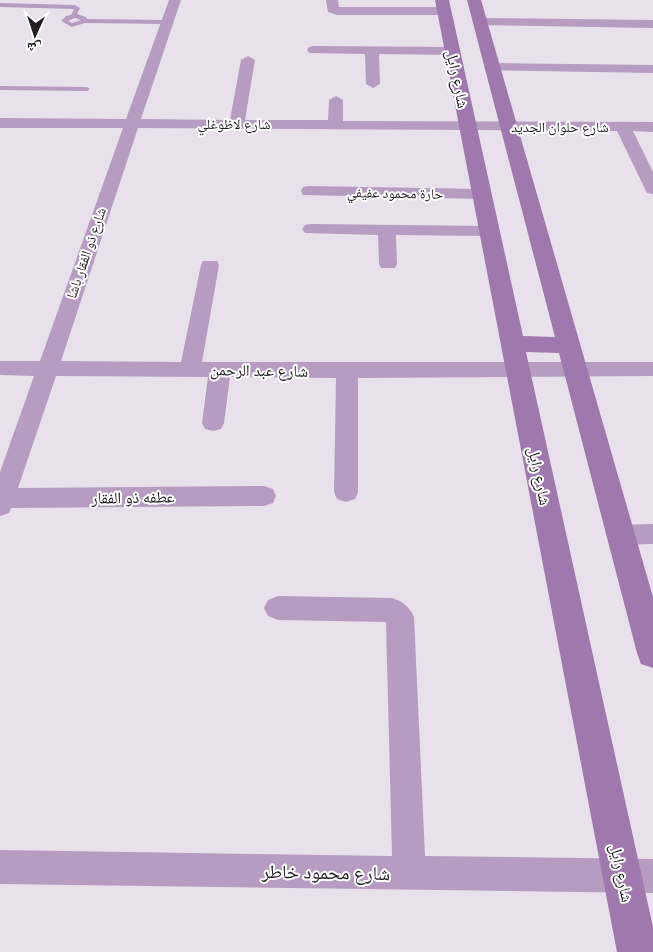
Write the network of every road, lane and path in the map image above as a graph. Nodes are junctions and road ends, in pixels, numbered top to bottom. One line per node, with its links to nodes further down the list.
1 (175, 0): 8 (street, شارع ذو الفقار باشا)
2 (332, 0): 5 (street)
3 (474, 0): 9 (street, شارع رايل)
4 (0, 5): 6 (lane)
5 (442, 6): 13 (street, شارع رايل)
6 (73, 16): 7 (lane); 7 (lane)
7 (84, 21): 8 (lane)
8 (167, 22): 22 (street, شارع ذو الفقار باشا)
9 (479, 22): 10 (street); 15 (street, شارع رايل)
10 (653, 24)
11 (314, 50): 12 (street)
12 (372, 50): 13 (street); 17 (street)
13 (452, 51): 25 (street, شارع رايل)
14 (248, 60): 23 (street)
15 (491, 67): 16 (street); 26 (street, شارع رايل)
16 (653, 69)
17 (372, 84)
18 (0, 88): 19 (lane)
19 (87, 89)
20 (336, 100): 24 (street)
21 (0, 123): 22 (street, شارع لاظوغلي)
22 (131, 124): 23 (street, شارع لاظوغلي); 40 (street, شارع ذو الفقار باشا)
23 (237, 124): 24 (street, شارع لاظوغلي)
24 (335, 125): 25 (street, شارع لاظوغلي)
25 (467, 126): 26 (street, شارع حلوان الجديد); 31 (street, شارع رايل)
26 (507, 126): 27 (street, شارع حلوان الجديد); 38 (street, شارع رايل)
27 (623, 127): 28 (street, شارع حلوان الجديد); 29 (street)
28 (653, 127)
29 (653, 189)
30 (309, 191): 31 (street, حارة محمود عفيفي)
31 (481, 194): 34 (street, شارع رايل)
32 (311, 229): 33 (street)
33 (387, 230): 34 (street); 35 (street)
34 (489, 230): 37 (street, شارع رايل)
35 (388, 264)
36 (210, 265): 42 (street)
37 (515, 357): 38 (street); 44 (street, شارع عبد الرحمن); 55 (street, شارع رايل)
38 (571, 358): 41 (street); 50 (street, شارع رايل)
39 (0, 368): 40 (street, شارع عبد الرحمن)
40 (46, 368): 42 (street, شارع عبد الرحمن); 48 (street, شارع ذو الفقار باشا)
41 (653, 369)
42 (190, 370): 43 (street, شارع عبد الرحمن)
43 (220, 370): 44 (street, شارع عبد الرحمن); 45 (street)
44 (347, 371): 46 (street)
45 (213, 423)
46 (346, 492)
47 (264, 496): 48 (street, عطفه ذو الفقار)
48 (1, 502)
49 (653, 534): 50 (street)
50 (621, 535): 52 (street, شارع رايل)
51 (278, 608): 54 (street)
52 (653, 653)
53 (0, 867): 54 (street, شارع محمود خاطر)
54 (409, 873): 55 (street, شارع محمود خاطر)
55 (638, 876): 56 (street, شارع رايل)
56 (638, 952)

